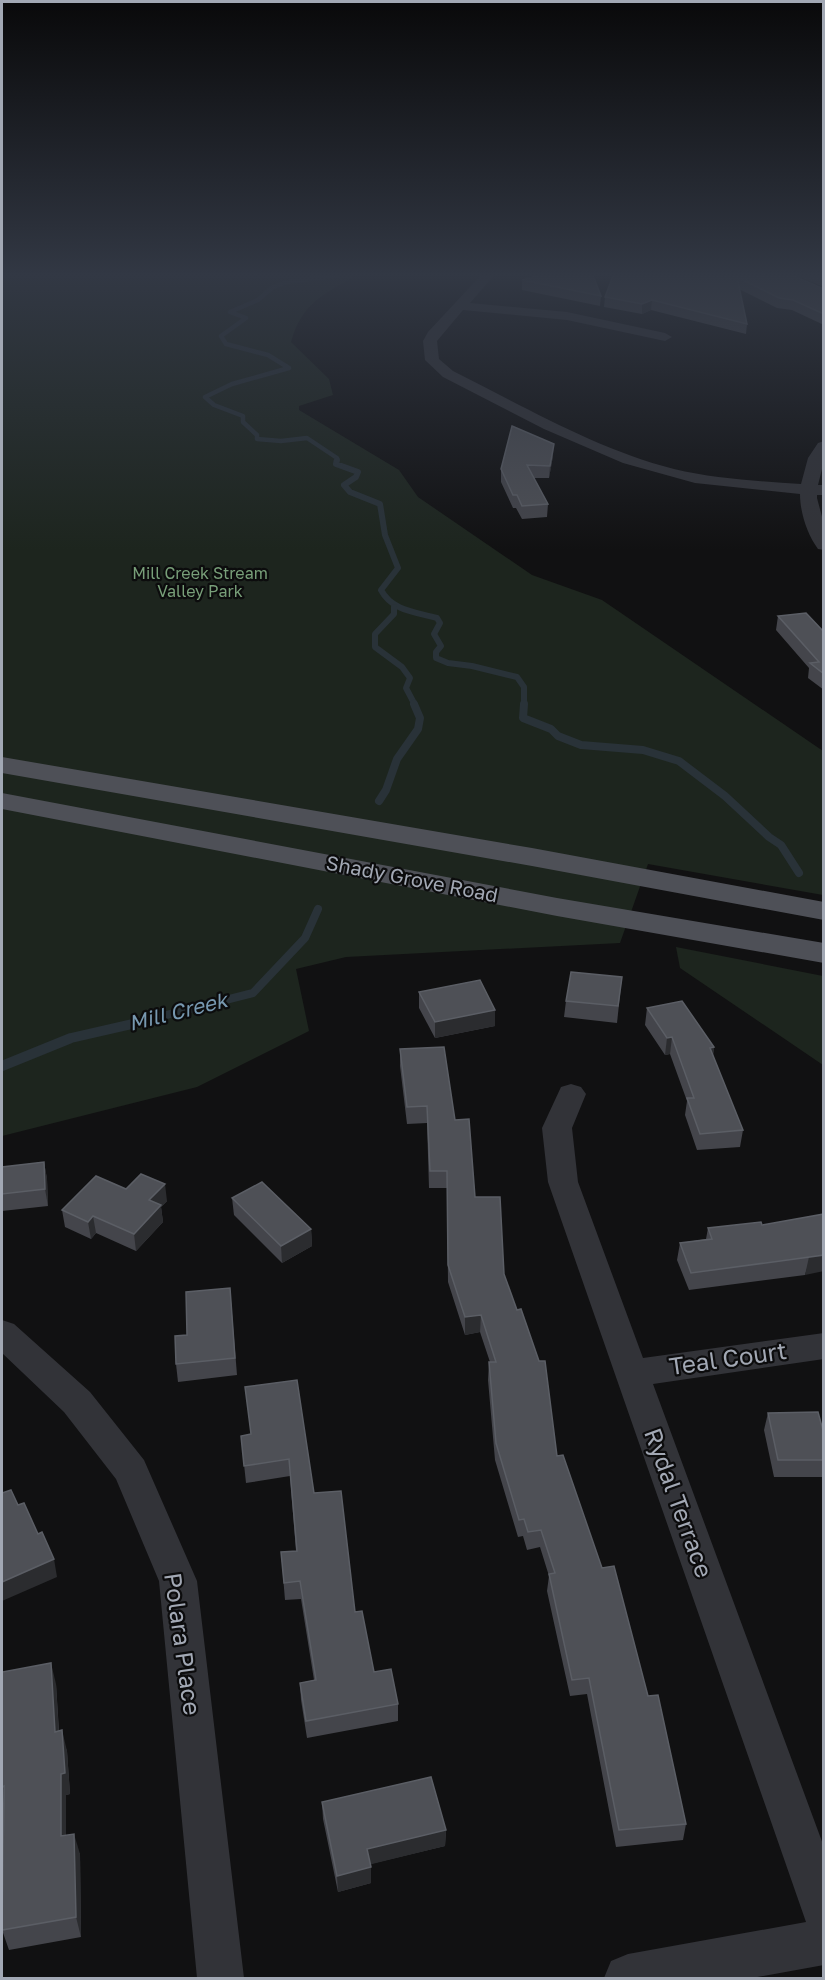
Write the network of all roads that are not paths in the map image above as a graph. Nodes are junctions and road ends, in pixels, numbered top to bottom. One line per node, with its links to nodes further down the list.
1 (438, 365): 3 (street)
2 (824, 446): 3 (street)
3 (816, 490): 4 (street)
4 (824, 545)
5 (2, 765): 7 (main road, Shady Grove Road)
6 (2, 801): 8 (main road, Shady Grove Road)
7 (824, 911)
8 (824, 953)
9 (571, 1094): 12 (street, Rydal Terrace)
10 (2, 1333): 15 (street, Polara Place)
11 (824, 1346): 12 (street, Teal Court)
12 (632, 1373): 13 (street, Rydal Terrace)
13 (824, 1910)
14 (824, 1942): 16 (street)
15 (221, 1978)
16 (628, 1978)

